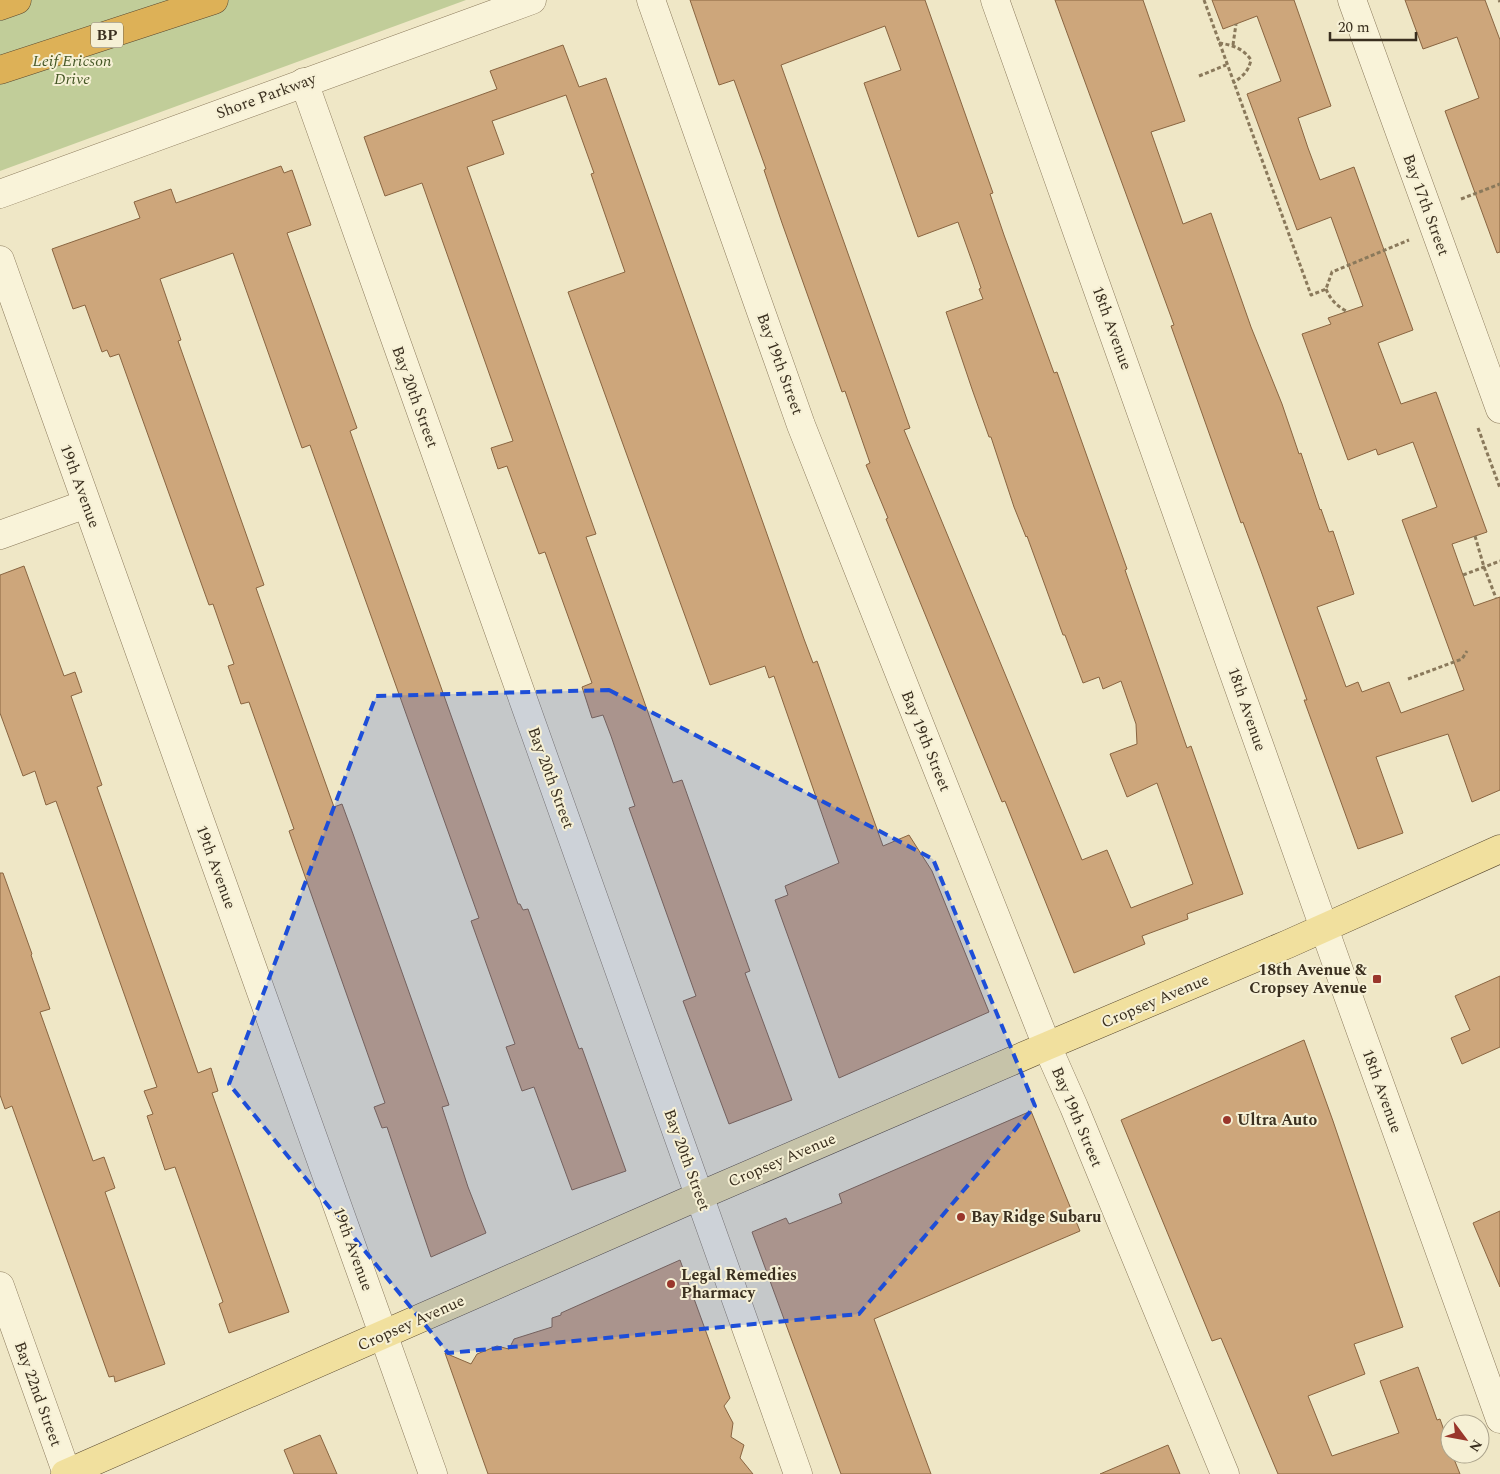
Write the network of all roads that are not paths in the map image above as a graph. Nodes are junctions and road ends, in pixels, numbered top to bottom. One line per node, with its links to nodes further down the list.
1 (17, 0): 7 (highway)
2 (214, 0): 8 (highway, BP)
3 (532, 0): 9 (street, Shore Parkway)
4 (651, 0): 17 (street, Bay 19th Street)
5 (995, 0): 16 (street, 18th Avenue)
6 (1352, 0): 12 (street, Bay 17th Street)
7 (0, 6)
8 (0, 70)
9 (304, 82): 10 (street, Shore Parkway); 18 (street, Bay 20th Street)
10 (0, 194)
11 (0, 260): 13 (street, 19th Avenue)
12 (1500, 409)
13 (86, 504): 14 (street); 20 (street, 19th Avenue)
14 (0, 535)
15 (1500, 849): 16 (main road, Cropsey Avenue)
16 (1325, 928): 17 (main road, Cropsey Avenue); 21 (street, 18th Avenue)
17 (1047, 1046): 18 (main road, Cropsey Avenue); 25 (street, Bay 19th Street)
18 (700, 1196): 20 (main road, Cropsey Avenue); 24 (street, Bay 20th Street)
19 (0, 1286): 22 (street, Bay 22nd Street)
20 (384, 1335): 22 (main road, Cropsey Avenue); 23 (street, 19th Avenue)
21 (1500, 1419)
22 (66, 1474)
23 (433, 1474)
24 (798, 1474)
25 (1225, 1474)

